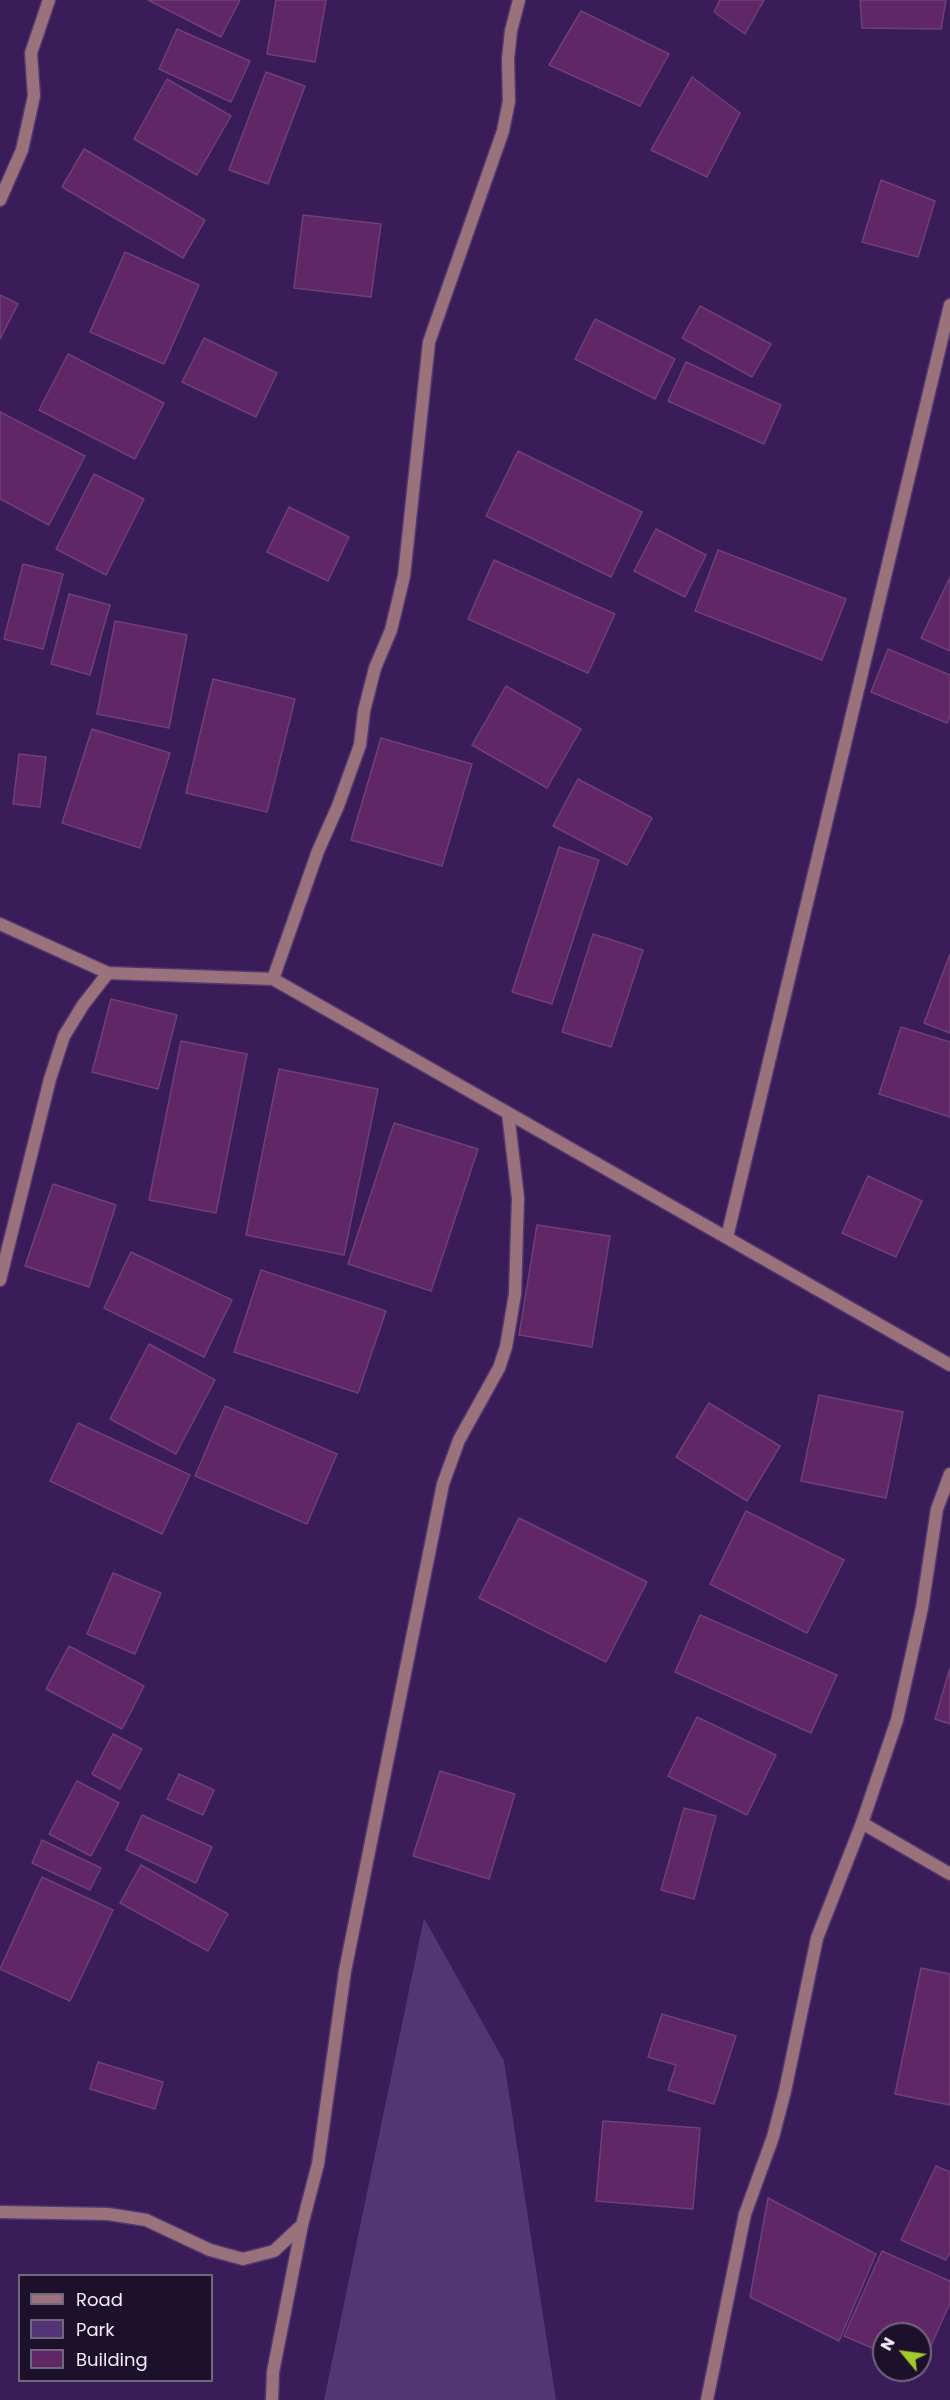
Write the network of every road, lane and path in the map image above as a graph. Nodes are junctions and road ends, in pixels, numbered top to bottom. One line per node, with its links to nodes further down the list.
1 (49, 0): 3 (street)
2 (519, 0): 7 (street)
3 (0, 200)
4 (950, 305): 9 (street)
5 (0, 924): 6 (street)
6 (108, 973): 7 (street); 10 (street)
7 (273, 979): 8 (street)
8 (508, 1113): 9 (street); 16 (street)
9 (727, 1237): 11 (street)
10 (0, 1280)
11 (950, 1365)
12 (950, 1474): 13 (street)
13 (862, 1823): 14 (street); 18 (street)
14 (950, 1874)
15 (0, 2212): 16 (street)
16 (302, 2225): 17 (street)
17 (272, 2400)
18 (707, 2400)

